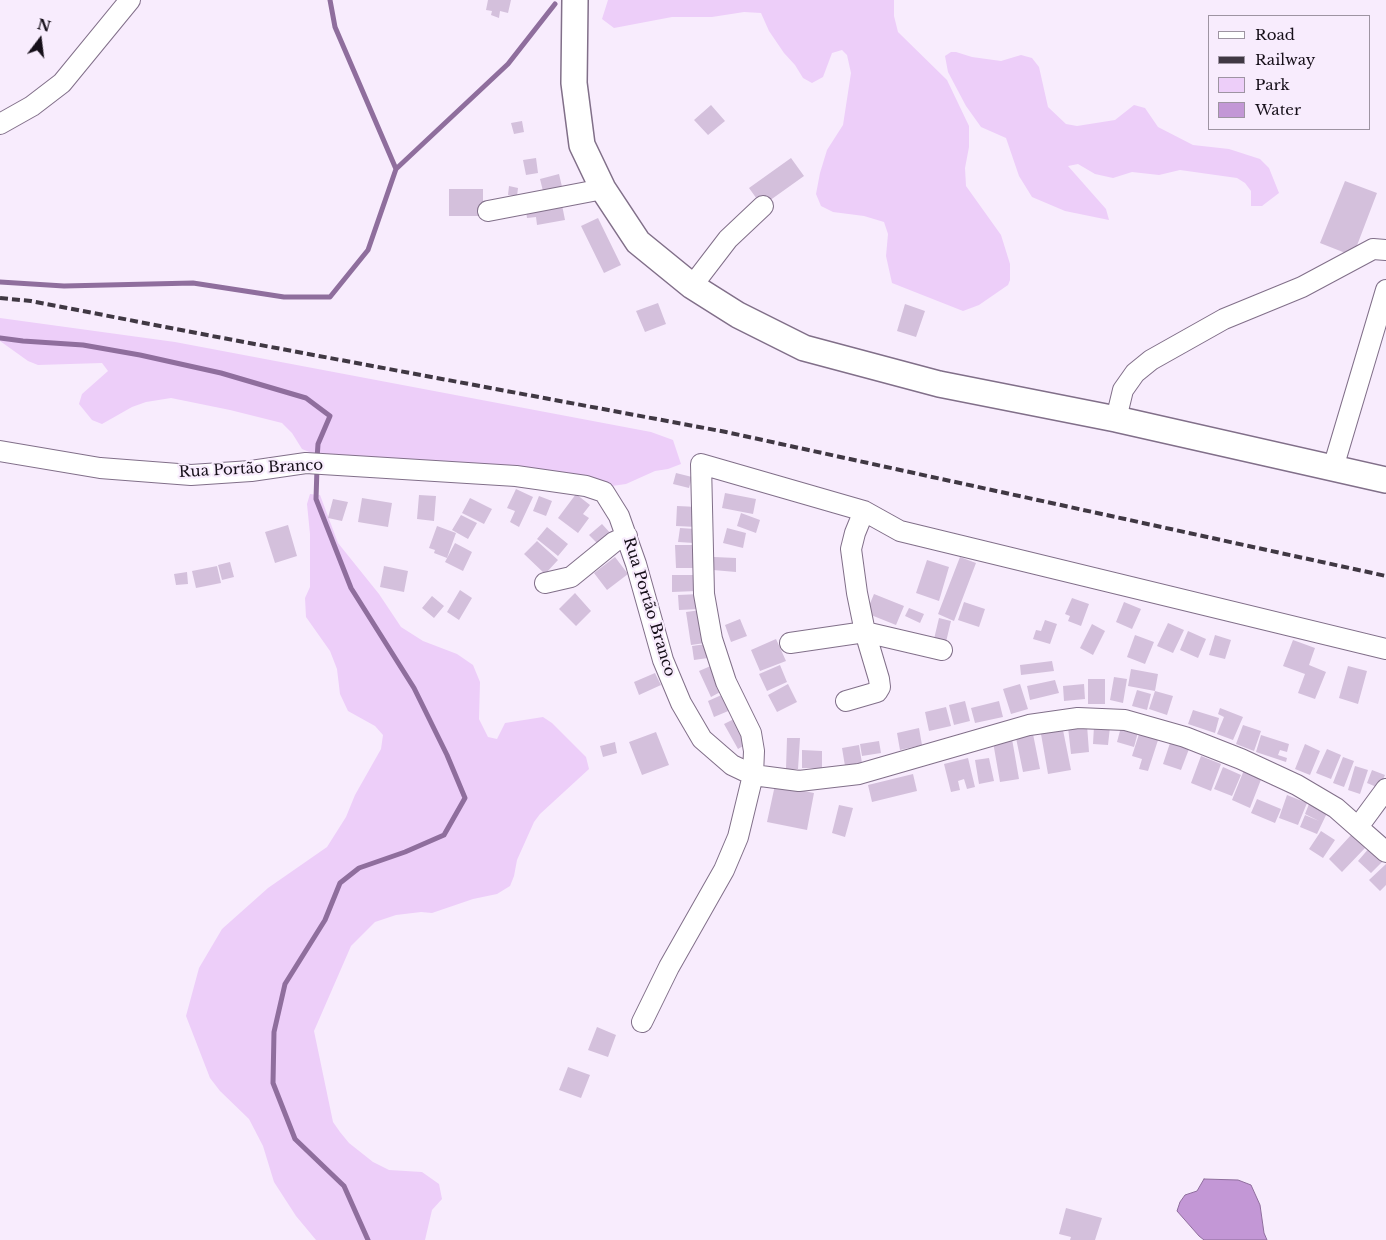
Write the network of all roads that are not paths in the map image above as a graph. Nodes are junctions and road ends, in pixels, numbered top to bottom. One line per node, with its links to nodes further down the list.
1 (130, 0): 3 (street)
2 (575, 0): 4 (main road)
3 (0, 124)
4 (603, 189): 6 (street); 8 (main road)
5 (763, 206): 8 (street)
6 (488, 211)
7 (1386, 250): 10 (street)
8 (692, 286): 10 (main road)
9 (1386, 290): 12 (street)
10 (1116, 419): 12 (main road)
11 (0, 451): 15 (street, Rua Portão Branco)
12 (1334, 468): 13 (main road)
13 (1386, 480)
14 (864, 511): 17 (street); 19 (street); 22 (street)
15 (627, 536): 16 (street); 22 (street, Rua Portão Branco)
16 (546, 582)
17 (865, 632): 18 (street); 20 (street); 21 (street)
18 (790, 643)
19 (1386, 649)
20 (942, 650)
21 (846, 701)
22 (753, 775): 24 (street, Rua Portão Branco); 26 (street)
23 (1386, 790): 24 (street)
24 (1358, 827): 25 (street, Rua Portão Branco)
25 (1386, 852)
26 (642, 1022)

